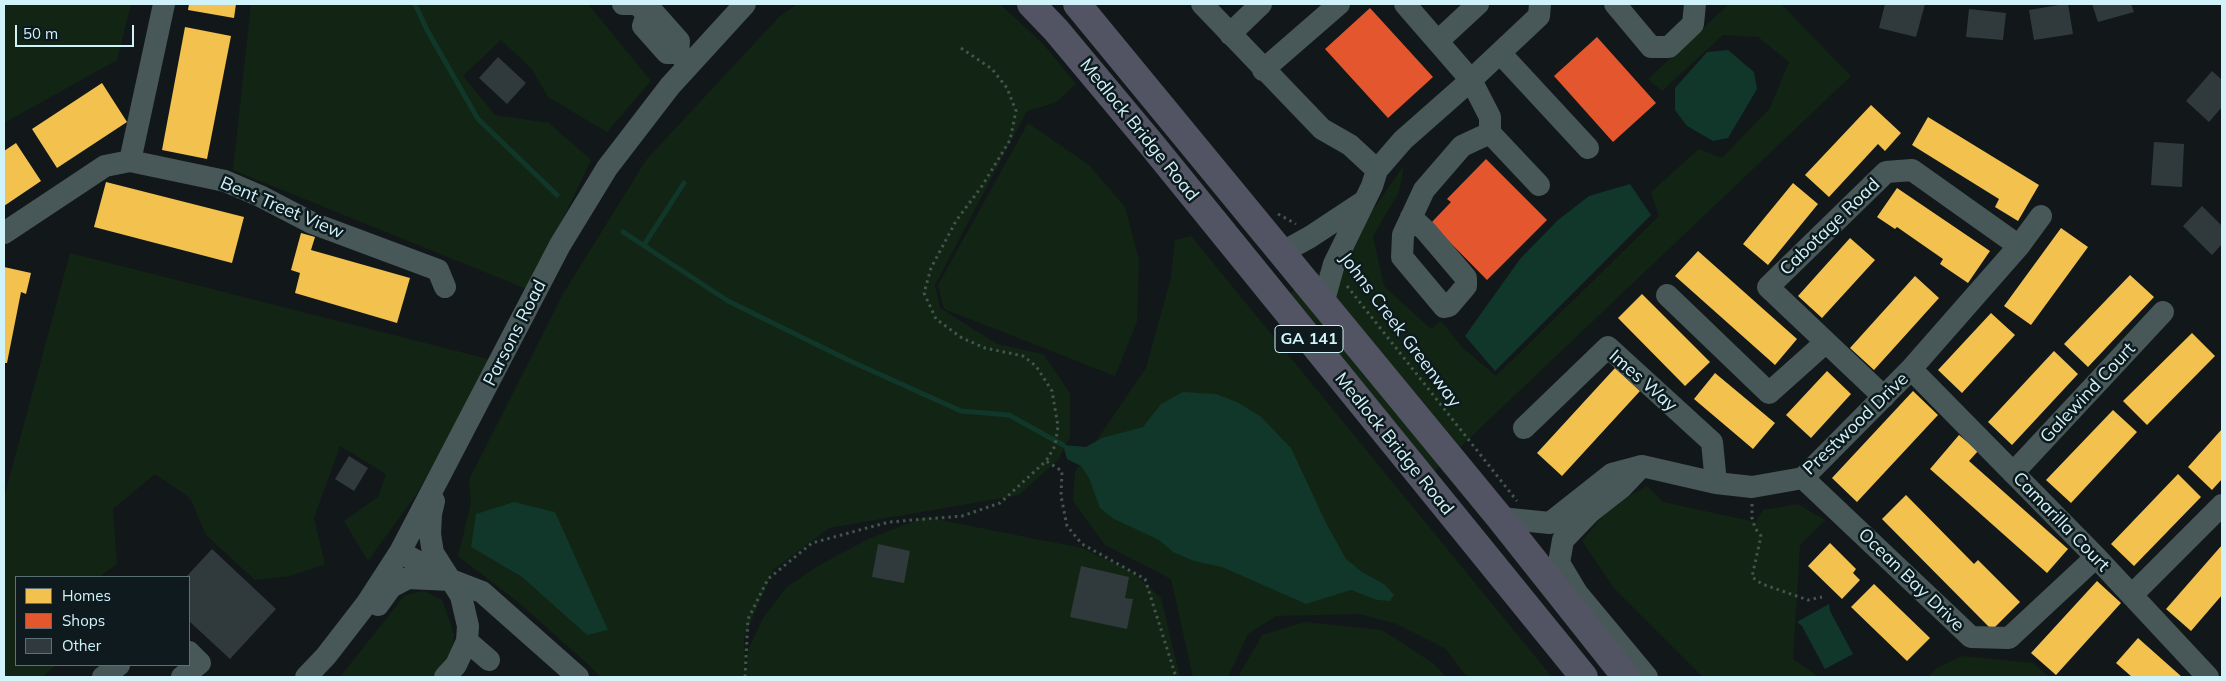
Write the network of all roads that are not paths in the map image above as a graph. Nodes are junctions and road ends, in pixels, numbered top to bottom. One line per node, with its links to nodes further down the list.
1 (164, 4): 22 (street)
2 (623, 4): 17 (street)
3 (745, 4): 17 (street, Parsons Road)
4 (1031, 4): 60 (highway, Medlock Bridge Road / GA 141)
5 (1077, 4): 30 (highway, Medlock Bridge Road / GA 141)
6 (1202, 4): 14 (street)
7 (1261, 4): 14 (street)
8 (1339, 4): 18 (street)
9 (1478, 4): 15 (street)
10 (1540, 4): 16 (street)
11 (1615, 4): 12 (street)
12 (1695, 4)
13 (1408, 5): 15 (street)
14 (1230, 34): 18 (street)
15 (1438, 41): 19 (street)
16 (1500, 53): 19 (street); 21 (street)
17 (684, 59): 41 (street, Parsons Road)
18 (1263, 70): 23 (street)
19 (1471, 80): 20 (street); 23 (street)
20 (1490, 133): 24 (street); 27 (street)
21 (1588, 148)
22 (130, 161): 28 (street, Bent Treet View); 31 (street, Bent Treet View)
23 (1377, 170): 25 (street)
24 (1538, 185)
25 (1363, 202): 30 (street); 33 (street)
26 (2040, 216): 29 (street, Prestwood Drive)
27 (1411, 217)
28 (4, 233)
29 (2019, 246): 35 (street, Cabotage Road); 36 (street, Prestwood Drive)
30 (1281, 253): 33 (highway, Medlock Bridge Road / GA 141)
31 (445, 287)
32 (1667, 295): 35 (street)
33 (1323, 304): 45 (highway, Medlock Bridge Road / GA 141)
34 (2163, 312): 40 (street, Galewind Court)
35 (1826, 342): 37 (street)
36 (1911, 369): 37 (street, Prestwood Drive); 40 (street, Camarilla Court)
37 (1884, 397): 42 (street, Prestwood Drive)
38 (1524, 428): 43 (street, Imes Way)
39 (1642, 466): 43 (street, Prestwood Drive); 45 (street, Prestwood Drive); 62 (street)
40 (2013, 473): 47 (street, Camarilla Court)
41 (441, 475): 46 (street, Parsons Road); 48 (street)
42 (1803, 478): 43 (street, Prestwood Drive); 47 (street, Ocean Bay Drive)
43 (1716, 483)
44 (2222, 505): 49 (street)
45 (1510, 511): 61 (highway, Medlock Bridge Road / GA 141)
46 (400, 552): 48 (street); 56 (street, Parsons Road)
47 (2096, 557): 49 (street, Camarilla Court)
48 (451, 580): 50 (street); 57 (street); 59 (street)
49 (2132, 595): 63 (street, Camarilla Court)
50 (466, 641): 52 (street); 58 (street)
51 (190, 653): 55 (street)
52 (489, 660)
53 (118, 666): 54 (street)
54 (103, 677)
55 (182, 677)
56 (306, 677)
57 (317, 677)
58 (445, 677)
59 (578, 677)
60 (1584, 677)
61 (1626, 677)
62 (1647, 677)
63 (2208, 677)

